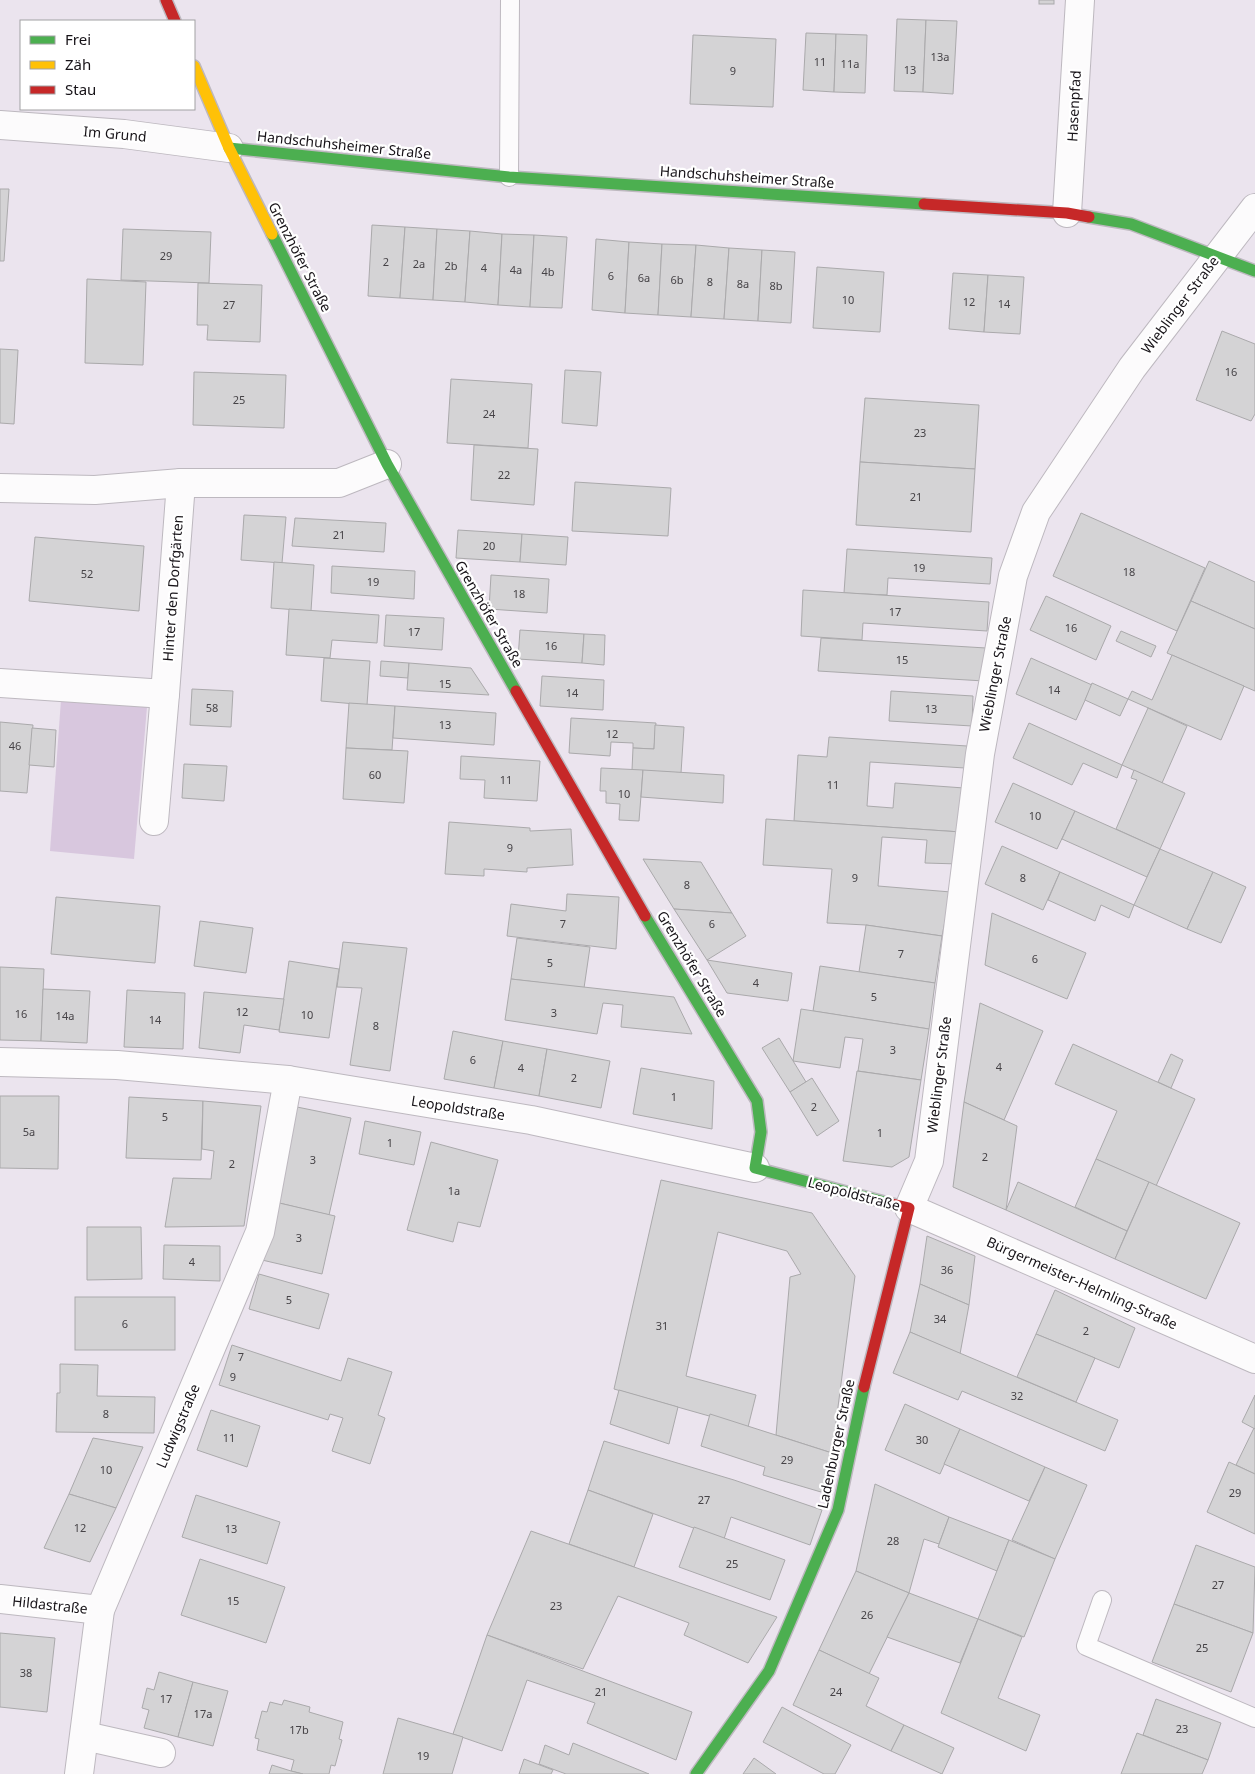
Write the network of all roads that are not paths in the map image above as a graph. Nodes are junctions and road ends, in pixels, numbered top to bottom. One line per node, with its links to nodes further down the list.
1 (166, 0): 4 (street)
2 (510, 0): 8 (lane)
3 (1080, 0): 10 (street, Hasenpfad)
4 (175, 20)
5 (195, 68): 7 (street, Grenzhöfer Straße)
6 (0, 125): 7 (street, Im Grund)
7 (229, 148): 8 (street, Handschuhsheimer Straße); 13 (street, Grenzhöfer Straße)
8 (509, 177): 10 (street, Handschuhsheimer Straße)
9 (1255, 208): 11 (street, Wieblinger Straße)
10 (1067, 213): 11 (street, Handschuhsheimer Straße)
11 (1218, 255): 12 (street, Handschuhsheimer Straße); 22 (street, Wieblinger Straße)
12 (1255, 271)
13 (387, 464): 14 (street); 21 (street, Grenzhöfer Straße)
14 (181, 483): 15 (street); 17 (street, Hinter den Dorfgärten)
15 (0, 488)
16 (0, 683): 17 (street)
17 (165, 694): 18 (street, Hinter den Dorfgärten)
18 (154, 821)
19 (0, 1062): 20 (street, Leopoldstraße)
20 (288, 1080): 21 (street, Leopoldstraße); 26 (street, Ludwigstraße)
21 (755, 1168): 22 (street, Leopoldstraße)
22 (909, 1208): 23 (street, Bürgermeister-Helmling-Straße); 31 (street, Ladenburger Straße)
23 (1255, 1359)
24 (0, 1599): 26 (street, Hildastraße)
25 (1102, 1600): 27 (lane)
26 (100, 1610): 28 (street, Ludwigstraße)
27 (1255, 1718)
28 (84, 1736): 29 (street); 30 (street, Ludwigstraße)
29 (161, 1753)
30 (79, 1774)
31 (696, 1774)

